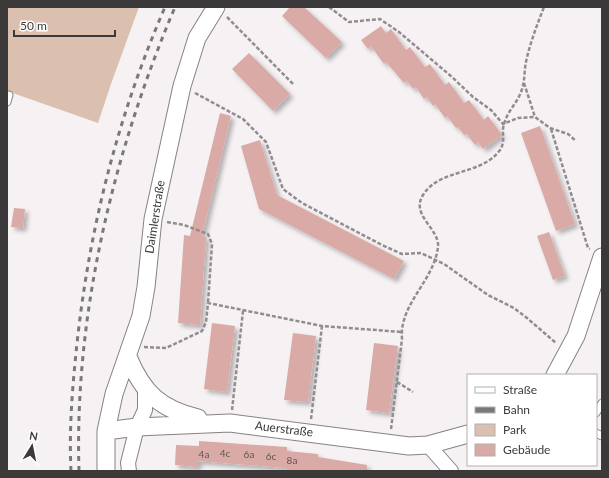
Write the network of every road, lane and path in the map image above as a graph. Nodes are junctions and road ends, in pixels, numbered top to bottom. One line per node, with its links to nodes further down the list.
1 (329, 7): 8 (path)
2 (544, 7): 4 (path)
3 (219, 10): 5 (street, Daimlerstraße); 6 (path)
4 (524, 83): 7 (path); 8 (path)
5 (182, 86): 11 (street, Daimlerstraße); 13 (path)
6 (294, 86)
7 (535, 117): 8 (path); 9 (path)
8 (503, 124): 13 (path)
9 (550, 128): 10 (path); 12 (path)
10 (576, 141)
11 (153, 219): 14 (path); 18 (street, Daimlerstraße)
12 (599, 254): 19 (street)
13 (434, 259): 17 (path); 19 (path)
14 (208, 303): 15 (path); 18 (path)
15 (243, 311): 16 (path); 24 (path)
16 (322, 326): 17 (path); 27 (path)
17 (402, 332): 21 (path)
18 (130, 352): 22 (street); 26 (street, Daimlerstraße)
19 (567, 352): 20 (street)
20 (556, 374)
21 (397, 382): 23 (path); 29 (path)
22 (145, 389): 24 (street); 25 (street)
23 (413, 392)
24 (230, 422): 25 (street, Auerstraße); 27 (street, Auerstraße)
25 (137, 427): 26 (street, Auerstraße); 32 (street)
26 (106, 431): 31 (street, Daimlerstraße)
27 (309, 432): 29 (street, Auerstraße)
28 (467, 434): 30 (street, Auerstraße)
29 (390, 444): 30 (street, Auerstraße)
30 (428, 445): 33 (street)
31 (106, 471)
32 (129, 471)
33 (451, 471)

